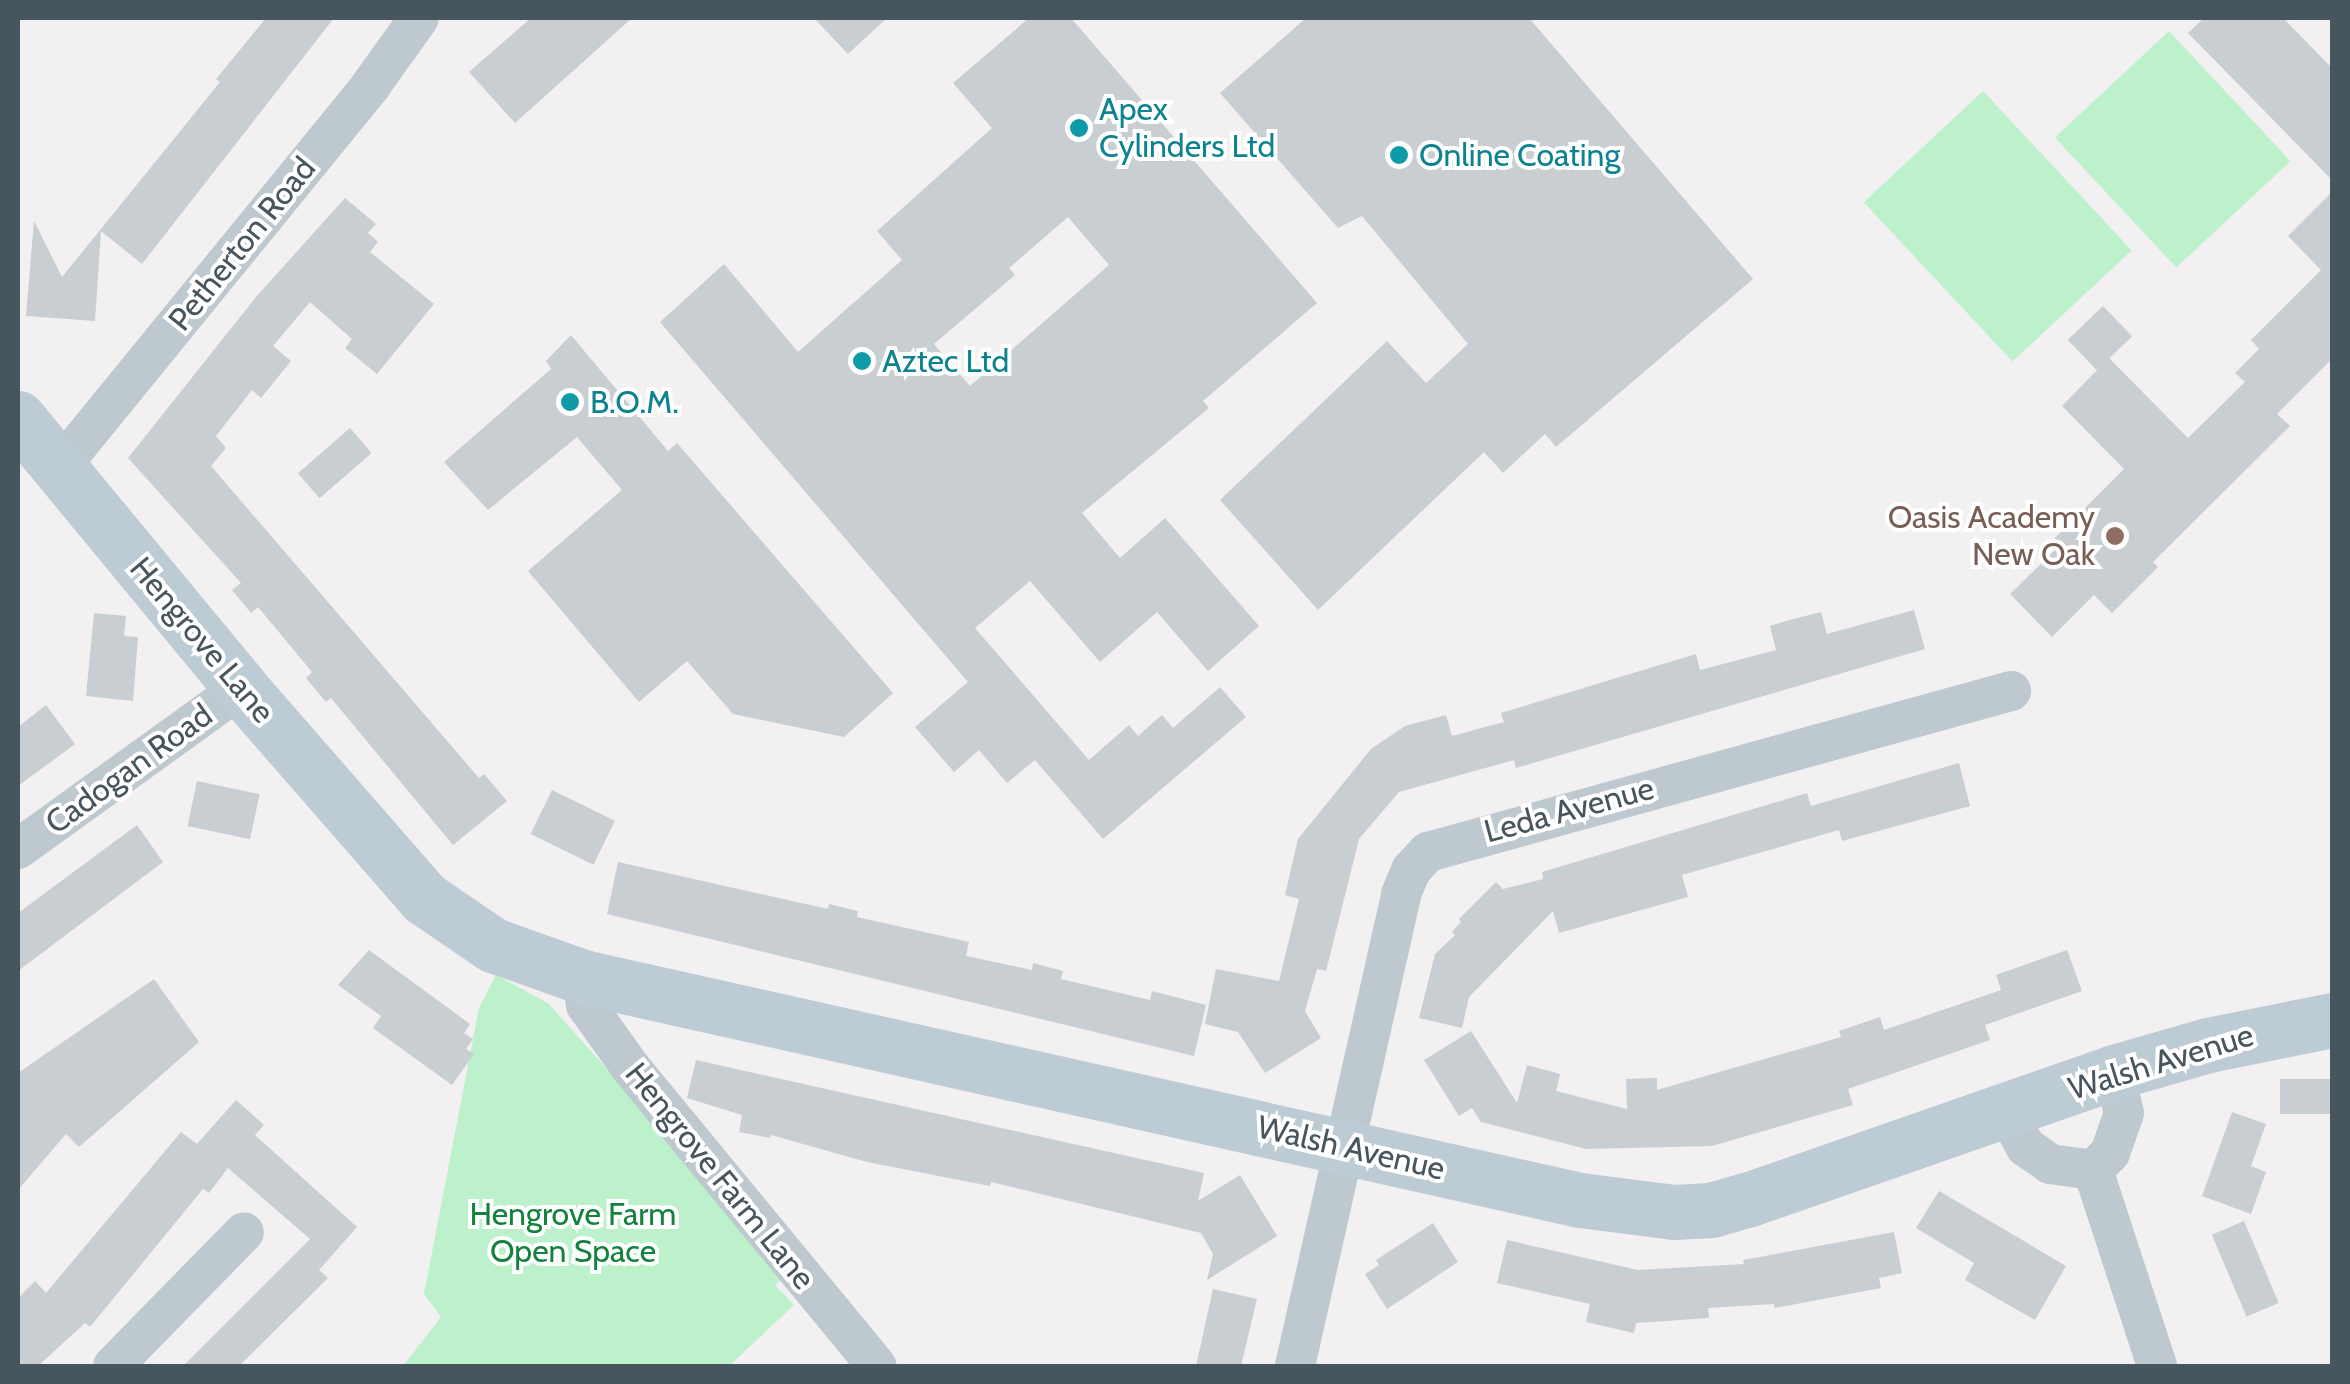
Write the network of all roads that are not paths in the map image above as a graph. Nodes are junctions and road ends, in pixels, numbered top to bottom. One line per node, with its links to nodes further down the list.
1 (419, 18): 3 (street, Petherton Road)
2 (18, 418): 3 (street, Hengrove Lane)
3 (60, 467): 4 (street, Hengrove Lane)
4 (240, 688): 6 (street, Cadogan Road); 7 (street, Hengrove Lane)
5 (2011, 690): 12 (street, Leda Avenue)
6 (18, 850)
7 (389, 861): 8 (street, Walsh Avenue)
8 (583, 977): 12 (street, Walsh Avenue); 16 (street, Hengrove Farm Lane)
9 (2332, 1020): 10 (street, Walsh Avenue)
10 (2114, 1072): 11 (street, Walsh Avenue); 13 (street)
11 (2007, 1112): 12 (street, Walsh Avenue); 13 (street)
12 (1348, 1148): 17 (street, Leda Avenue)
13 (2093, 1170): 18 (street)
14 (244, 1232): 15 (street)
15 (113, 1366)
16 (877, 1366)
17 (1296, 1366)
18 (2158, 1366)

